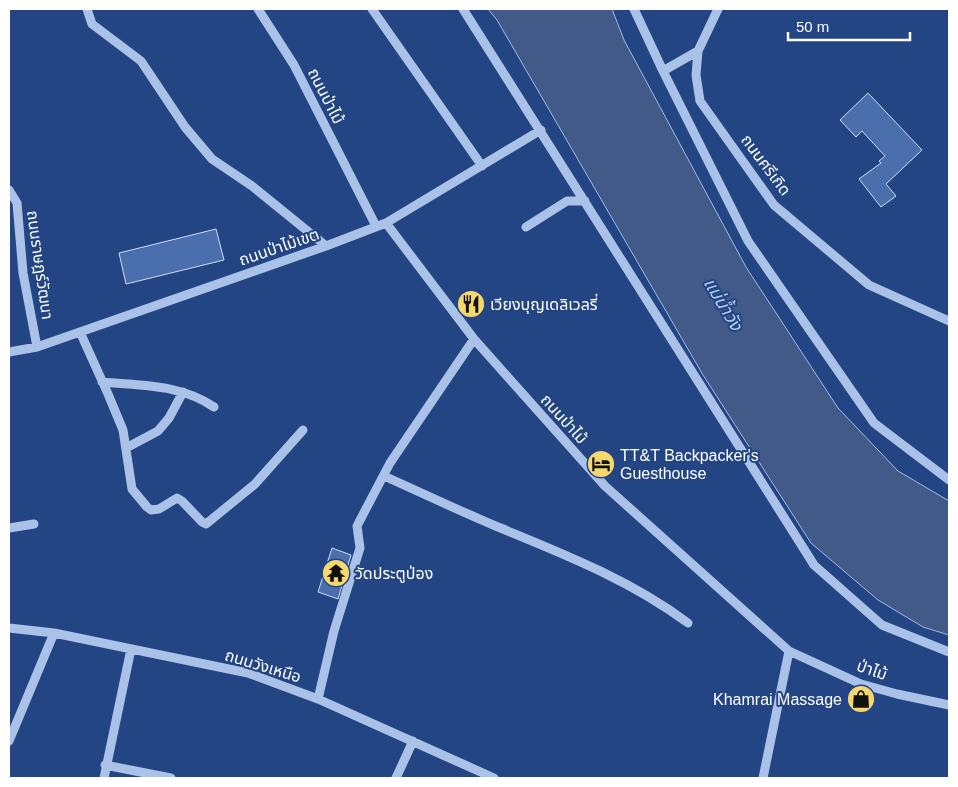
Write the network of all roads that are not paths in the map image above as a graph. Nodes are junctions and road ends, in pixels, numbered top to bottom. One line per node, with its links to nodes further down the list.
1 (87, 9): 16 (street)
2 (258, 9): 14 (street, ถนนป่าไม้)
3 (372, 9): 10 (street)
4 (463, 9): 9 (street)
5 (634, 9): 8 (street)
6 (718, 9): 7 (street, ถนนศรีเกิด)
7 (698, 51): 8 (street); 17 (street, ถนนศรีเกิด)
8 (663, 70): 28 (street)
9 (541, 130): 10 (street, ถนนป่าไม้เขต); 12 (street)
10 (482, 166): 13 (street, ถนนป่าไม้เขต)
11 (9, 190): 20 (street, ถนนราษฎร์วัฒนา)
12 (585, 201): 15 (street); 36 (street)
13 (386, 222): 14 (street, ถนนป่าไม้เขต); 19 (street, ถนนป่าไม้)
14 (376, 226): 16 (street, ถนนป่าไม้เขต)
15 (526, 227)
16 (326, 246): 18 (street, ถนนป่าไม้เขต)
17 (949, 320)
18 (80, 332): 20 (street, ถนนป่าไม้เขต); 22 (street)
19 (474, 339): 27 (street); 35 (street, ถนนป่าไม้)
20 (37, 347): 21 (street, ถนนป่าไม้เขต)
21 (9, 352)
22 (102, 382): 23 (street); 26 (street)
23 (183, 392): 24 (street); 26 (street)
24 (214, 407)
25 (303, 430): 26 (street)
26 (126, 448)
27 (384, 476): 31 (street); 37 (street)
28 (949, 480)
29 (34, 524): 30 (street)
30 (9, 528)
31 (688, 623)
32 (9, 628): 33 (street, ถนนวังเหนือ)
33 (54, 633): 34 (street, ถนนวังเหนือ); 39 (street)
34 (131, 649): 37 (street, ถนนวังเหนือ); 41 (street)
35 (789, 652): 38 (street, ป่าไม้); 46 (street)
36 (949, 652)
37 (318, 700): 40 (street, ถนนวังเหนือ)
38 (949, 705)
39 (9, 741)
40 (413, 741): 44 (street); 45 (street, ถนนวังเหนือ)
41 (105, 765): 42 (street); 43 (street)
42 (104, 778)
43 (171, 778)
44 (396, 778)
45 (494, 778)
46 (763, 778)

